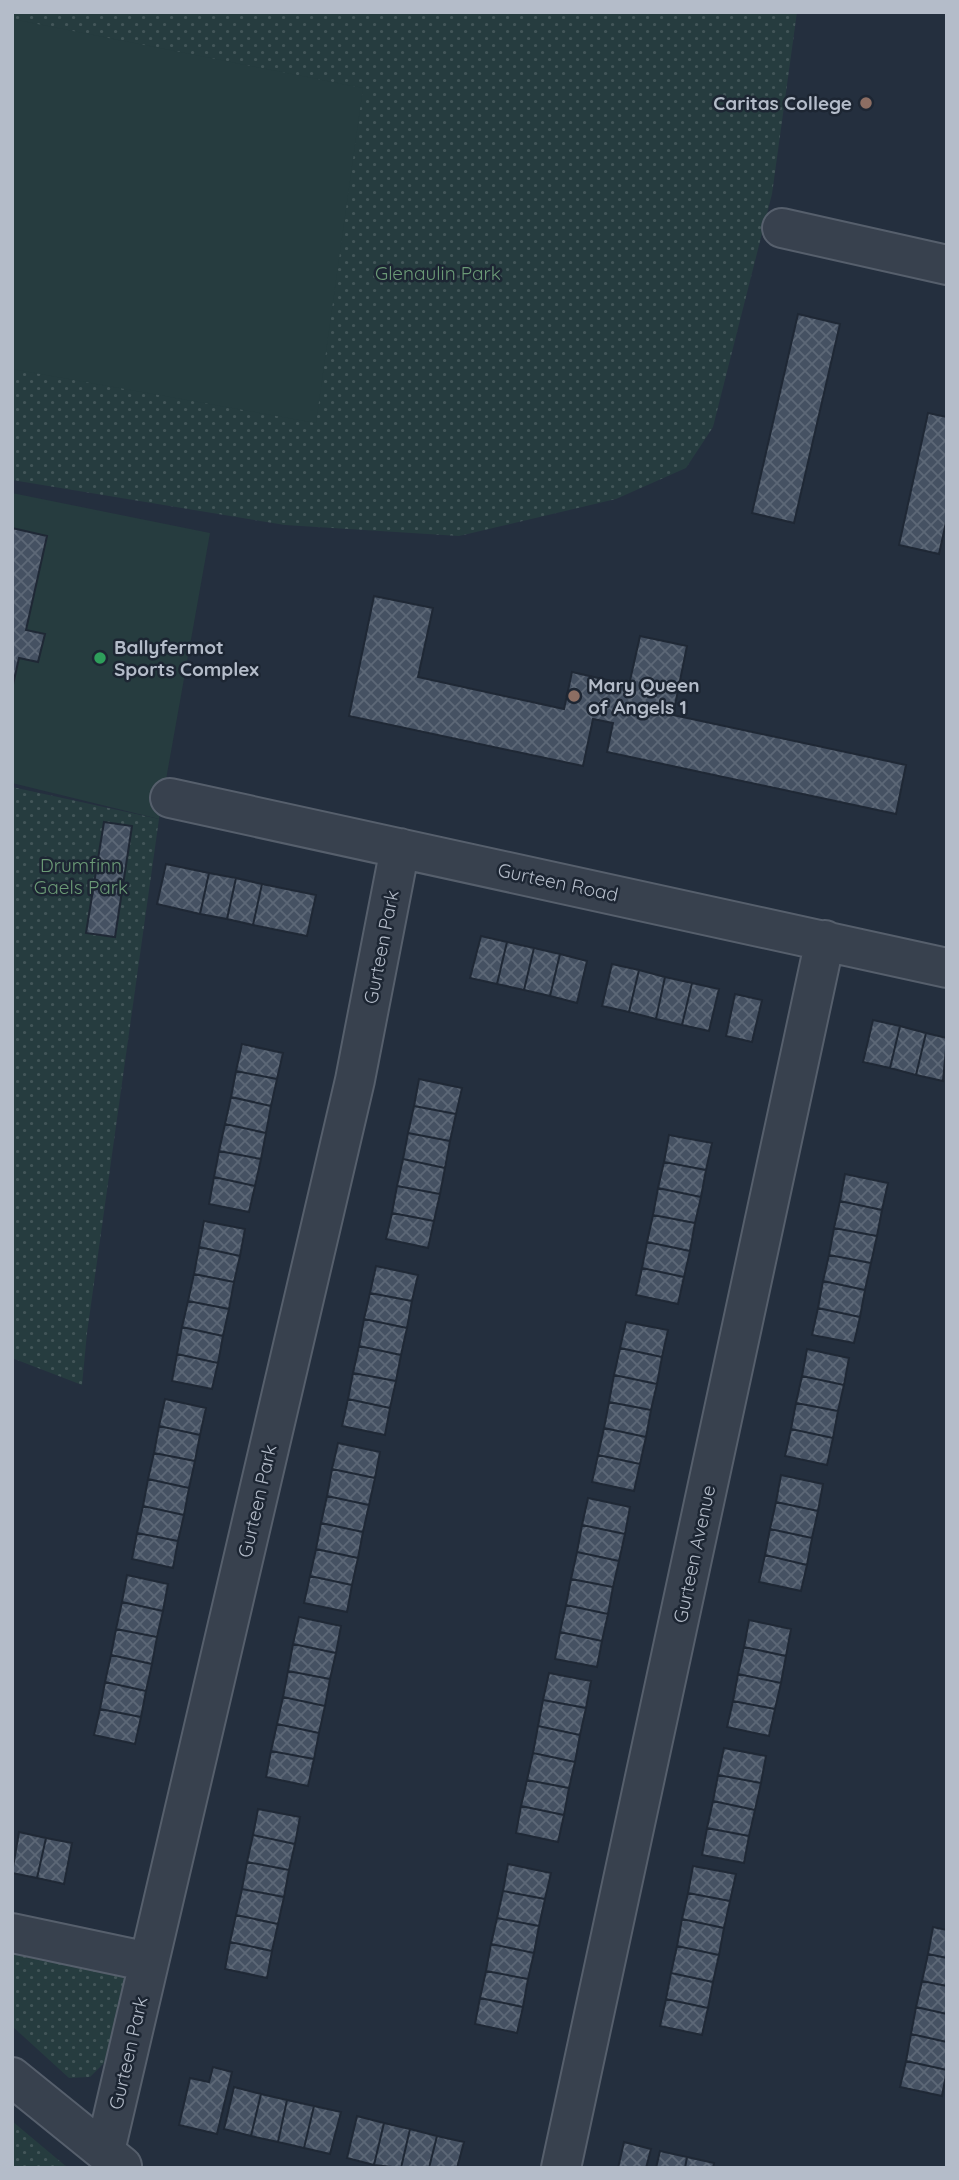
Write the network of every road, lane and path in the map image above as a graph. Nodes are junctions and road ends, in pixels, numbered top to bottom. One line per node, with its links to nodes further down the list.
1 (782, 228): 2 (street)
2 (947, 265)
3 (170, 798): 4 (street, Gurteen Road)
4 (400, 848): 5 (street, Gurteen Road); 8 (street, Gurteen Park)
5 (825, 940): 6 (street, Gurteen Road); 11 (street, Gurteen Avenue)
6 (947, 968)
7 (12, 1933): 8 (street)
8 (149, 1962): 10 (street, Gurteen Park)
9 (12, 2077): 10 (street)
10 (114, 2160)
11 (561, 2168)

